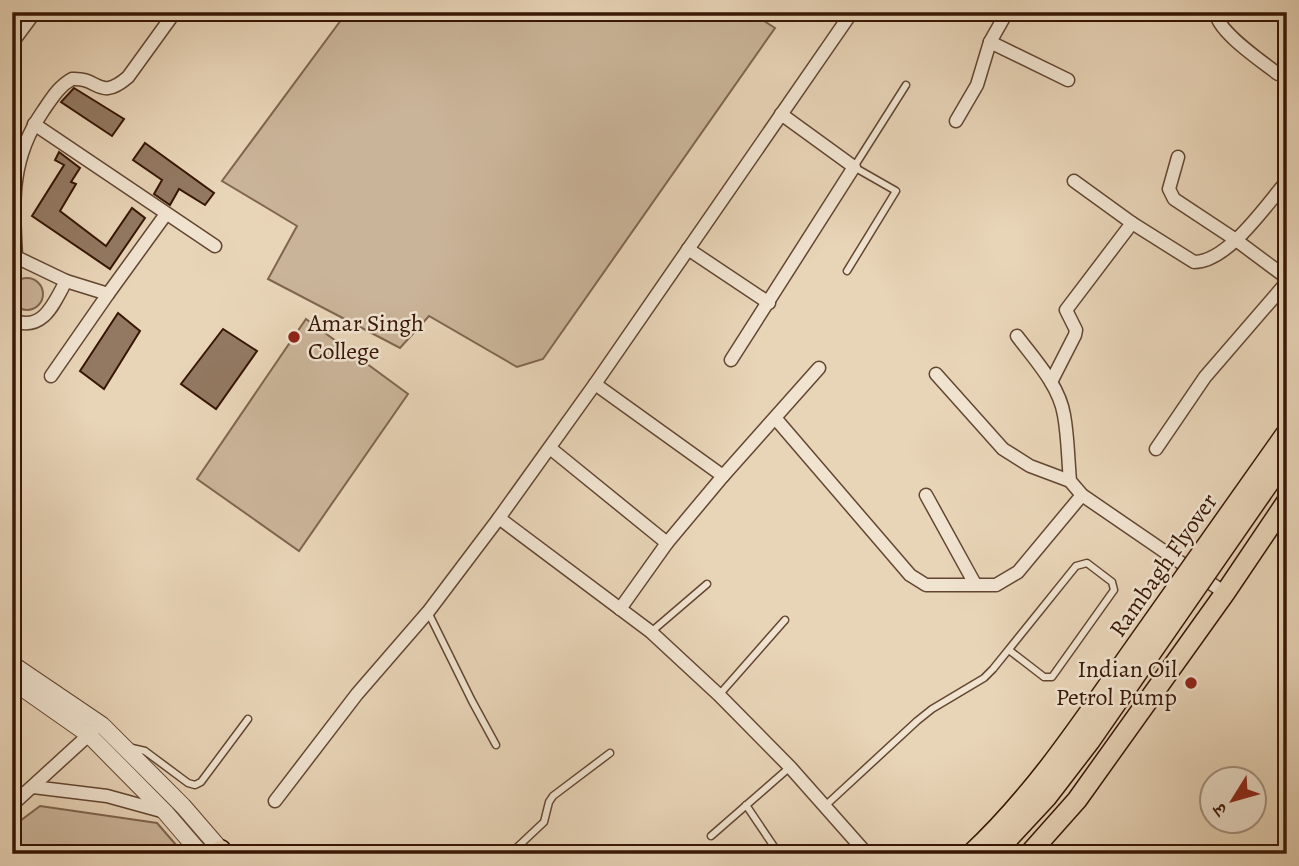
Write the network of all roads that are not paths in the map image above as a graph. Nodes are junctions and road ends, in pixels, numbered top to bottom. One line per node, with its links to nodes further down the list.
1 (35, 12): 7 (street)
2 (175, 12): 13 (street)
3 (852, 12): 11 (street)
4 (1007, 12): 6 (street)
5 (1216, 12): 8 (street)
6 (990, 42): 9 (street); 12 (street)
7 (12, 43)
8 (1287, 75)
9 (1068, 80)
10 (906, 85): 15 (lane)
11 (780, 114): 15 (street); 22 (street)
12 (956, 121)
13 (34, 124): 18 (street); 23 (street)
14 (1178, 157): 20 (street)
15 (855, 167): 24 (lane); 28 (street)
16 (1074, 181): 19 (street)
17 (1287, 181): 20 (street)
18 (166, 214): 21 (street); 27 (street)
19 (1132, 223): 20 (street); 35 (street)
20 (1236, 240): 25 (street)
21 (215, 246)
22 (688, 249): 28 (street); 36 (street)
23 (14, 260): 26 (street)
24 (847, 271)
25 (1287, 280): 41 (street)
26 (66, 281): 27 (street); 29 (street)
27 (108, 294): 34 (street)
28 (769, 303): 31 (street)
29 (12, 320)
30 (1017, 336): 35 (street)
31 (731, 360)
32 (819, 368): 37 (street)
33 (936, 374): 44 (street)
34 (51, 376)
35 (1051, 382): 44 (street)
36 (595, 384): 40 (street); 43 (street)
37 (776, 419): 43 (street); 52 (street)
38 (1287, 432): 79 (main road, Rambagh Flyover, bridge)
39 (1287, 447): 50 (main road)
40 (550, 448): 48 (street); 49 (street)
41 (1156, 449)
42 (1287, 457): 81 (main road, Rambagh Flyover, bridge)
43 (723, 476): 49 (street)
44 (1070, 481): 46 (street)
45 (926, 495): 52 (street)
46 (1082, 495): 50 (street); 52 (street)
47 (1287, 501): 53 (main road)
48 (499, 518): 54 (street); 55 (street)
49 (667, 543): 54 (street)
50 (1199, 575): 53 (street); 80 (main road)
51 (707, 584): 57 (lane)
52 (975, 584)
53 (1226, 593): 82 (main road)
54 (620, 610): 57 (street)
55 (428, 612): 64 (lane); 69 (street)
56 (785, 620): 61 (lane)
57 (652, 632): 61 (street)
58 (1009, 650): 58 (lane); 72 (lane)
59 (12, 664): 63 (street)
60 (12, 681): 63 (street)
61 (719, 695): 67 (street)
62 (248, 719): 65 (lane)
63 (95, 730): 65 (street); 68 (street); 73 (street)
64 (496, 745)
65 (126, 746): 75 (street)
66 (610, 753): 76 (lane)
67 (790, 767): 71 (lane); 72 (street)
68 (33, 787): 70 (street); 73 (street)
69 (275, 801)
70 (12, 805)
71 (746, 805): 74 (lane); 77 (lane)
72 (825, 806): 78 (street)
73 (164, 812): 75 (street)
74 (711, 836)
75 (218, 853)
76 (510, 854)
77 (779, 854)
78 (867, 854)
79 (971, 854)
80 (979, 854)
81 (994, 854)
82 (1029, 854)

